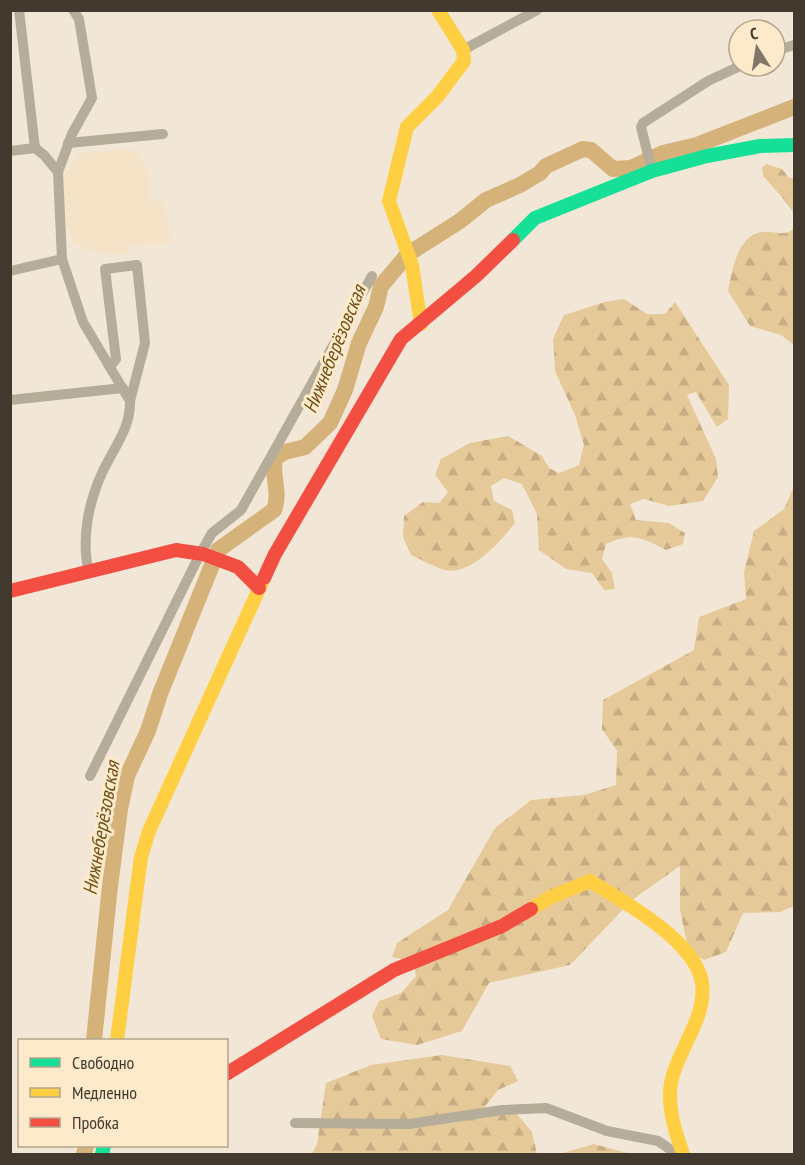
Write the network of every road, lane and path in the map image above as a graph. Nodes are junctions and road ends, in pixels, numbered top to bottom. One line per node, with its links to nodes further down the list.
1 (19, 10): 10 (street)
2 (74, 10): 8 (street)
3 (438, 10): 5 (street)
4 (537, 10): 5 (street)
5 (463, 50): 17 (street)
6 (727, 72): 12 (street)
7 (162, 134): 8 (street)
8 (68, 143): 13 (street)
9 (795, 145): 12 (street)
10 (35, 148): 11 (street); 13 (street)
11 (10, 151)
12 (652, 171): 17 (street)
13 (58, 172): 14 (street)
14 (62, 259): 15 (street); 18 (street)
15 (10, 270)
16 (372, 276): 22 (street)
17 (421, 324): 24 (street)
18 (110, 367): 19 (street); 21 (street)
19 (123, 388): 20 (street); 21 (street)
20 (10, 400)
21 (130, 401): 23 (street)
22 (200, 554): 23 (street); 24 (street); 26 (street)
23 (89, 573): 25 (street)
24 (259, 588): 27 (street)
25 (10, 591)
26 (90, 776)
27 (117, 1039)
28 (228, 1073): 31 (street)
29 (295, 1123): 30 (street)
30 (677, 1155)
31 (683, 1155)

